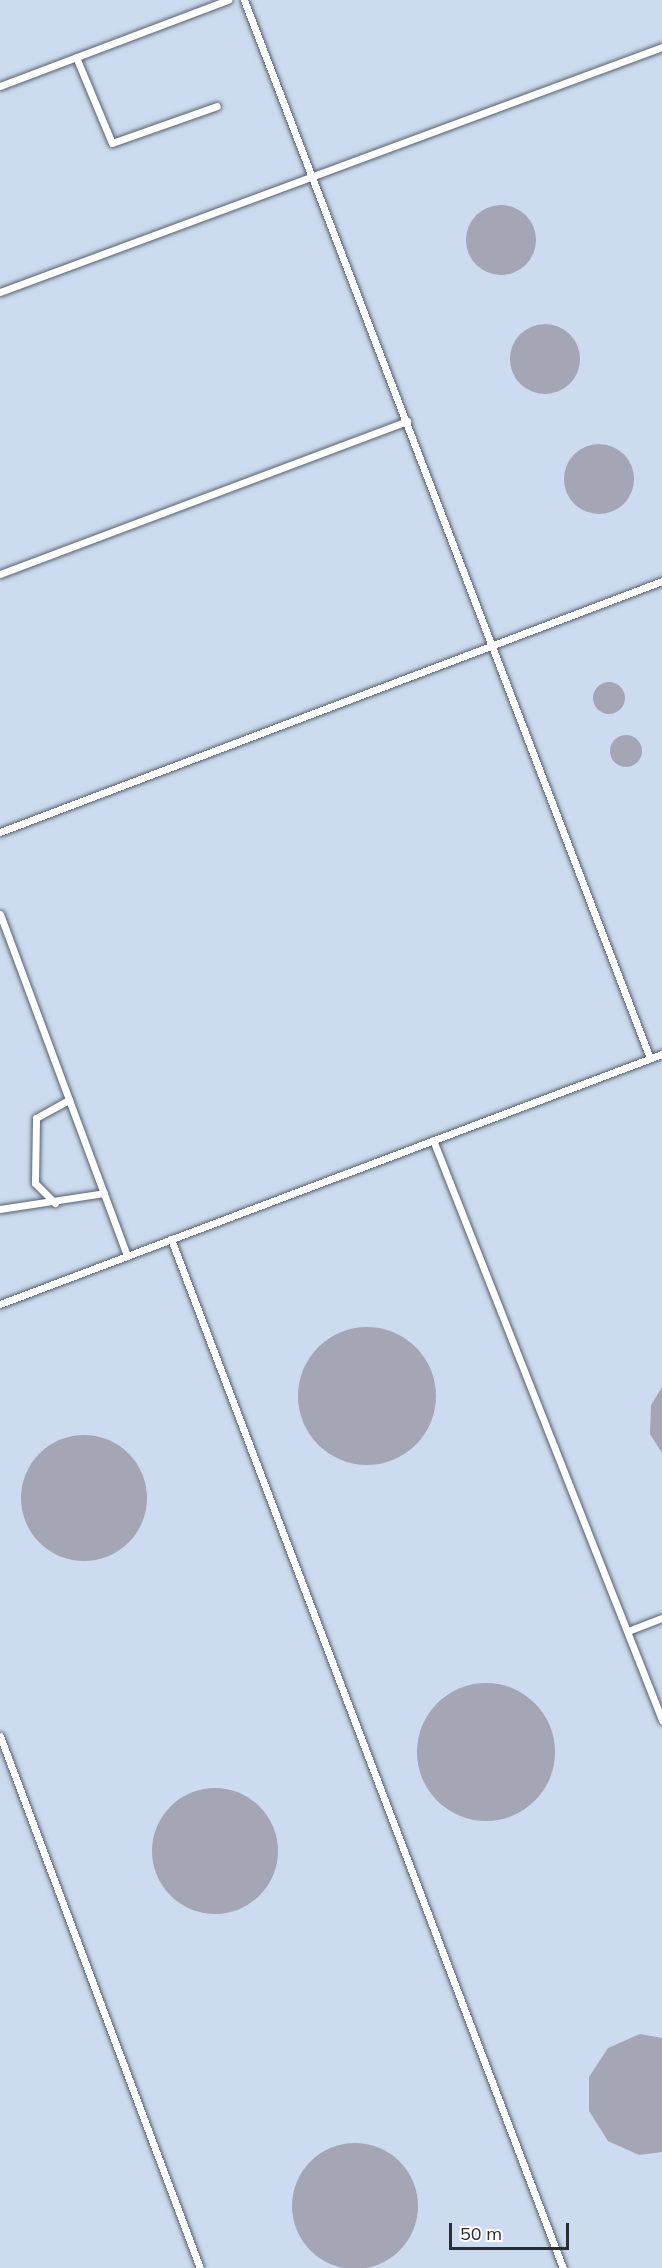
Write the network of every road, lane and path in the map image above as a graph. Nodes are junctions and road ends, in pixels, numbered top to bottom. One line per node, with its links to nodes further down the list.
1 (228, 0): 4 (lane)
2 (244, 0): 7 (lane)
3 (662, 47): 7 (lane)
4 (76, 57): 5 (lane); 6 (lane)
5 (0, 86)
6 (217, 106)
7 (312, 176): 8 (lane); 9 (lane)
8 (0, 292)
9 (407, 421): 10 (lane); 12 (lane)
10 (0, 574)
11 (662, 581): 12 (lane)
12 (494, 644): 13 (lane); 16 (lane)
13 (0, 832)
14 (0, 914): 17 (lane)
15 (662, 1054): 16 (lane)
16 (650, 1058): 18 (lane)
17 (69, 1100): 19 (lane); 20 (lane)
18 (433, 1140): 22 (lane); 26 (lane)
19 (104, 1193): 20 (lane); 23 (lane)
20 (55, 1203): 21 (lane)
21 (0, 1209)
22 (171, 1239): 23 (lane); 30 (lane)
23 (127, 1256): 24 (lane)
24 (0, 1304)
25 (662, 1618): 26 (lane)
26 (628, 1631): 27 (lane)
27 (662, 1720)
28 (0, 1736): 29 (lane)
29 (200, 2268)
30 (563, 2268)

